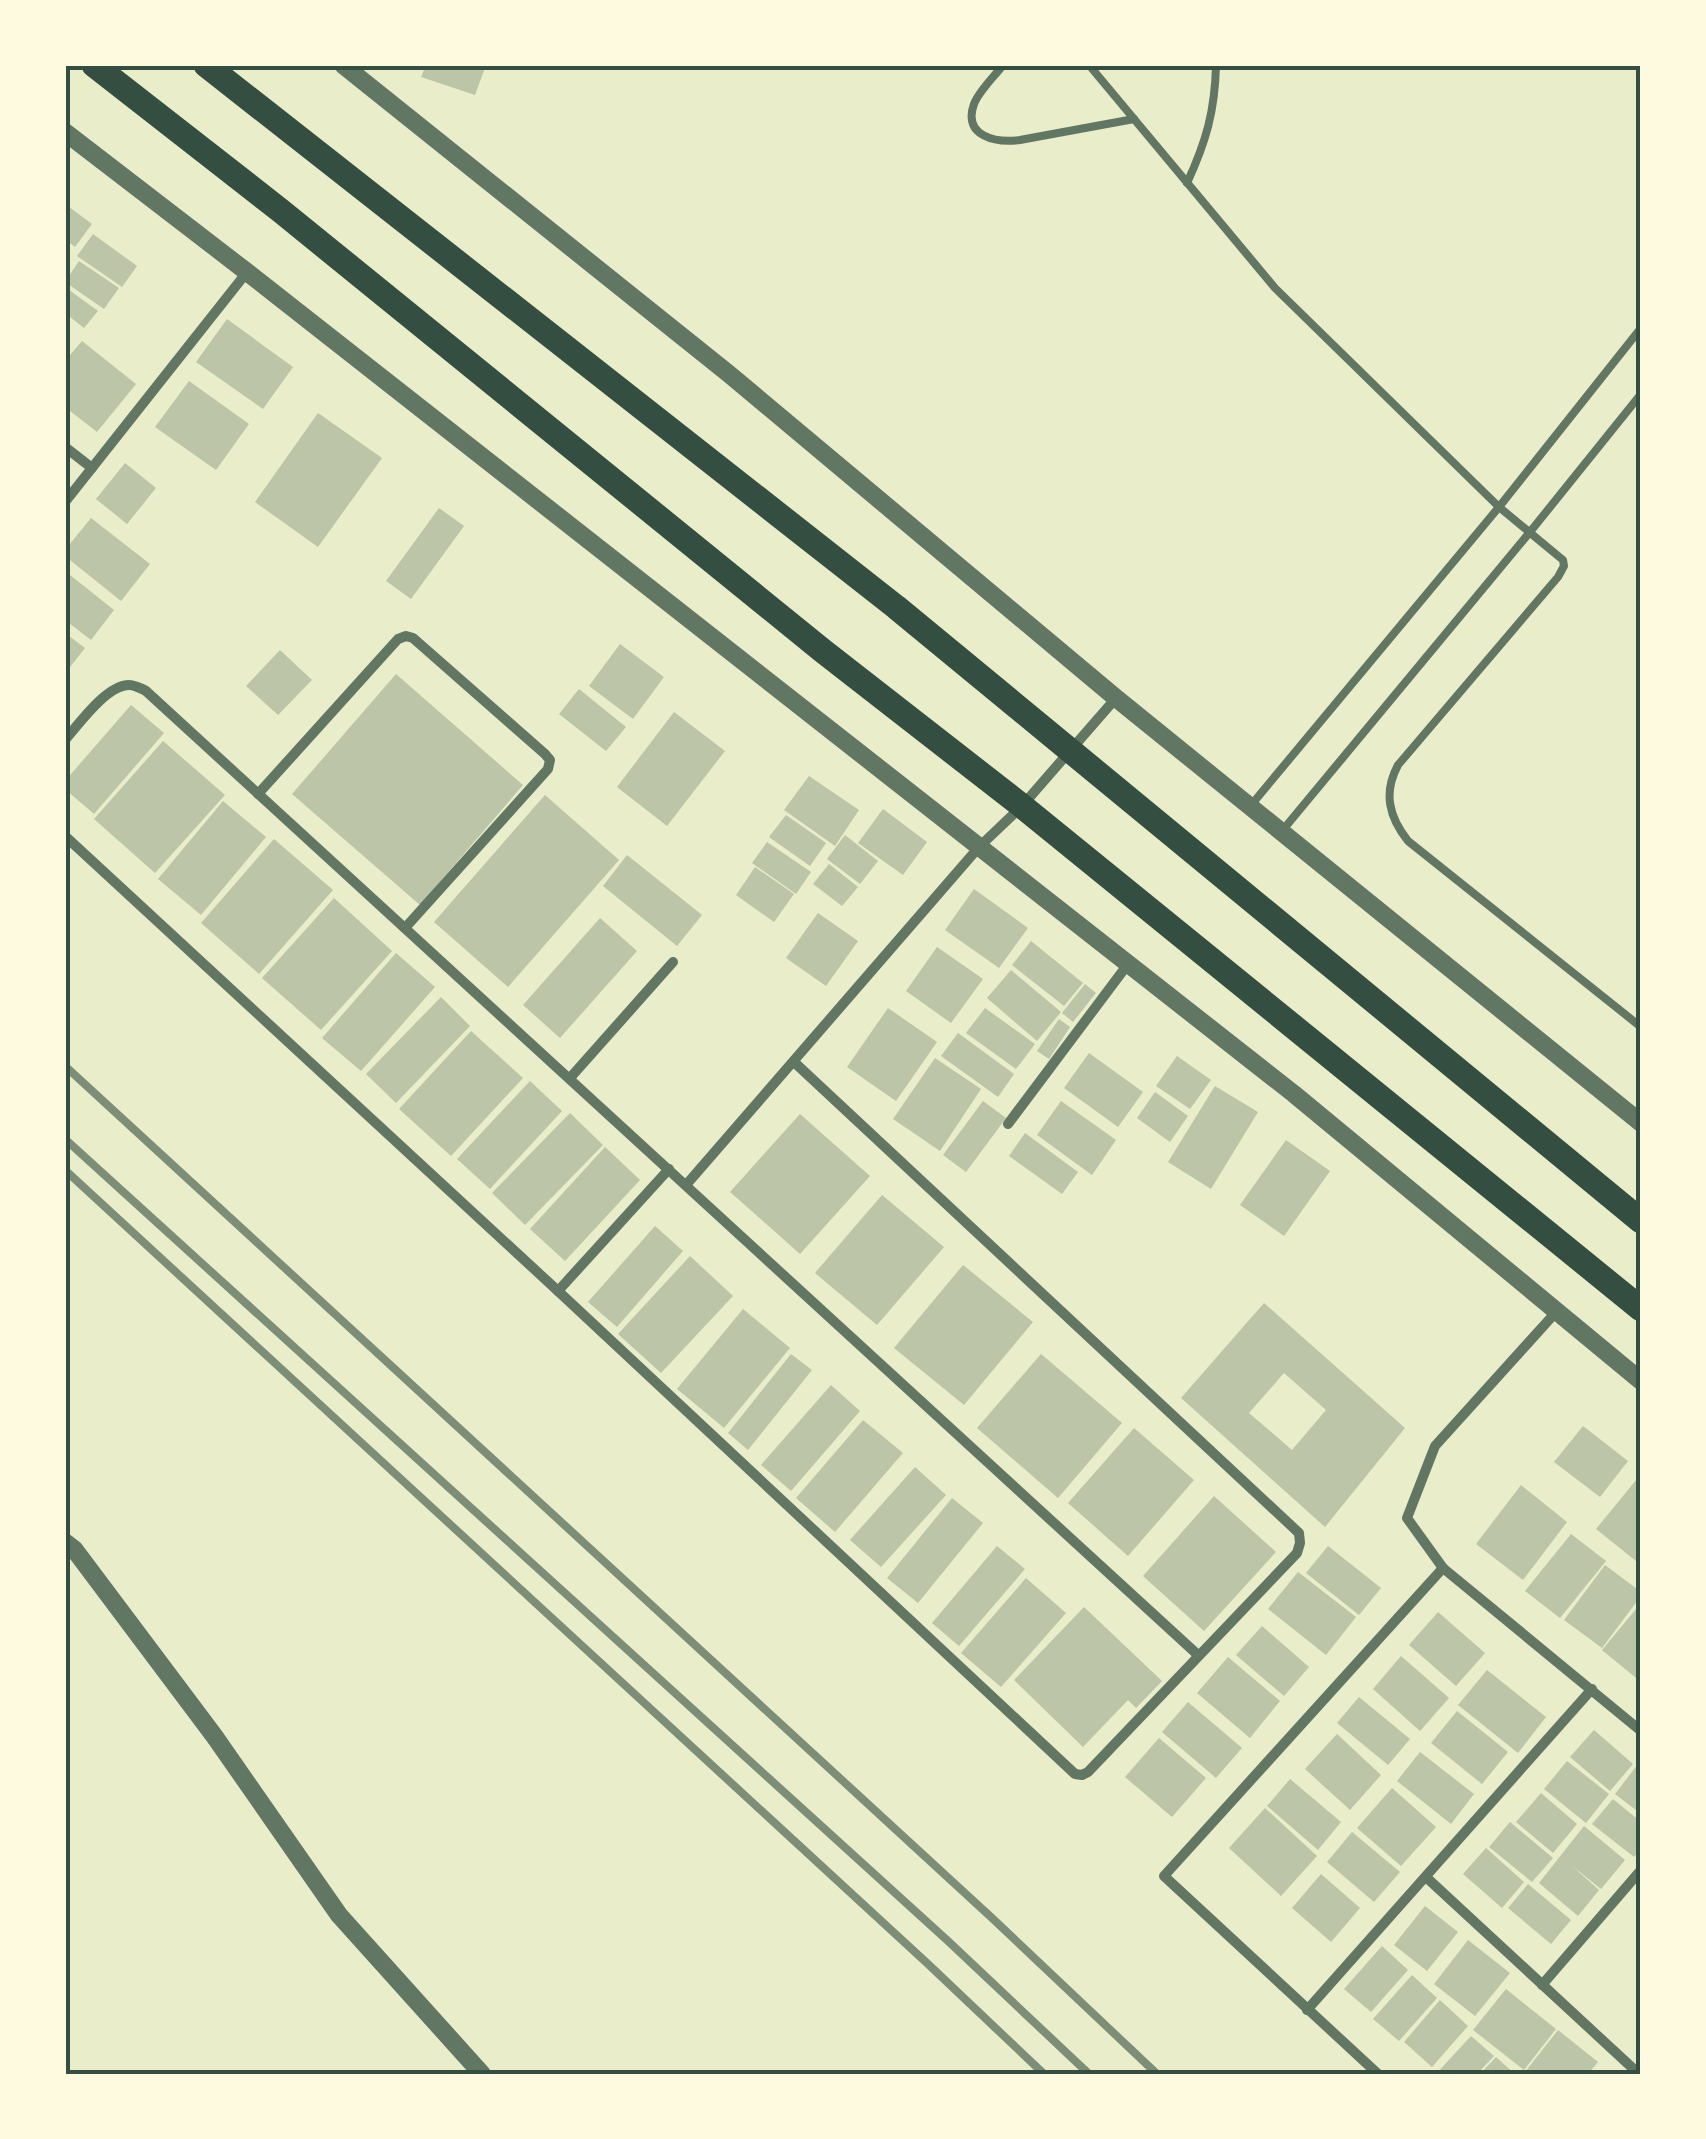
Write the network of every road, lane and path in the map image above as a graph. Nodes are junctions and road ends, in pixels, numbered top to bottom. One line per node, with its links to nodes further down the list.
1 (94, 65): 22 (main road)
2 (206, 65): 20 (main road)
3 (343, 65): 18 (street)
4 (1003, 65): 7 (lane)
5 (1089, 65): 7 (lane)
6 (1216, 65): 9 (lane)
7 (1134, 119): 9 (lane)
8 (65, 132): 10 (street)
9 (1187, 183): 16 (lane)
10 (247, 272): 14 (street); 26 (street)
11 (1641, 328): 16 (lane)
12 (1641, 394): 17 (lane)
13 (65, 447): 14 (street)
14 (92, 468): 15 (street)
15 (65, 502)
16 (1499, 508): 17 (lane); 23 (lane)
17 (1530, 532): 24 (lane); 30 (lane)
18 (1116, 698): 20 (street); 23 (street)
19 (65, 740): 21 (street)
20 (1069, 751): 22 (street); 37 (main road)
21 (258, 794): 27 (street); 27 (street)
22 (1022, 806): 26 (street); 39 (main road)
23 (1250, 808): 24 (street)
24 (1280, 833): 33 (street)
25 (65, 836): 38 (street)
26 (979, 847): 29 (street); 31 (street)
27 (405, 928): 32 (street)
28 (673, 962): 32 (street)
29 (1128, 964): 34 (street); 40 (street)
30 (1641, 1027)
31 (794, 1062): 36 (street); 44 (street)
32 (570, 1078): 35 (street)
33 (1641, 1123)
34 (1008, 1124)
35 (670, 1169): 36 (street); 38 (street)
36 (686, 1185): 44 (street)
37 (1641, 1220)
38 (558, 1290): 44 (street)
39 (1641, 1308)
40 (1557, 1311): 41 (street); 43 (street)
41 (1641, 1381)
42 (65, 1542): 51 (street)
43 (1443, 1568): 45 (street); 50 (street)
44 (1198, 1655)
45 (1592, 1690): 46 (street); 48 (street)
46 (1641, 1730)
47 (1641, 1870): 49 (street)
48 (1427, 1878): 49 (street); 50 (street)
49 (1542, 1985): 53 (street)
50 (1307, 2010): 52 (street)
51 (482, 2074)
52 (1378, 2074)
53 (1639, 2074)

